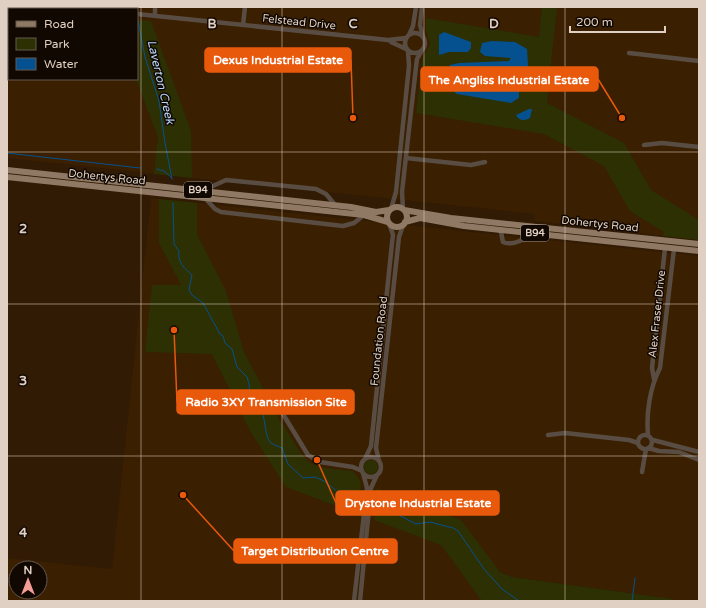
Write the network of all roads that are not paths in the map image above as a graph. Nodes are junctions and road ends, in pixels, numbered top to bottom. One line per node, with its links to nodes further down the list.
1 (72, 7): 6 (street)
2 (155, 7): 8 (street)
3 (245, 7): 9 (street)
4 (416, 7): 10 (street)
5 (422, 7): 11 (street)
6 (82, 8)
7 (138, 14): 8 (street, Felstead Drive)
8 (155, 16): 9 (street, Felstead Drive)
9 (243, 25): 12 (street, Felstead Drive)
10 (408, 36): 11 (street); 12 (street, Felstead Drive); 13 (street)
11 (423, 38): 14 (street)
12 (388, 40): 13 (street, Felstead Drive)
13 (407, 50): 14 (street); 17 (street)
14 (421, 52): 18 (street)
15 (629, 53): 16 (street)
16 (699, 61)
17 (406, 93): 18 (street); 27 (street)
18 (413, 94): 21 (street)
19 (644, 146): 20 (street)
20 (699, 147)
21 (406, 158): 22 (street); 28 (street)
22 (485, 162)
23 (7, 170): 25 (main road, Dohertys Road / B94)
24 (7, 177): 25 (main road, Dohertys Road / B94)
25 (204, 194): 26 (main road, Dohertys Road / B94); 26 (street); 29 (main road, Dohertys Road / B94); 29 (street)
26 (336, 206): 27 (main road, Dohertys Road / B94)
27 (390, 209): 28 (main road, B94); 30 (main road)
28 (404, 210): 31 (main road); 34 (main road, Dohertys Road / B94)
29 (364, 215): 30 (main road, Dohertys Road / B94)
30 (388, 222): 31 (main road, B94); 54 (street, Foundation Road)
31 (404, 222): 32 (main road, Dohertys Road / B94); 56 (street, Foundation Road)
32 (498, 230): 33 (main road, Dohertys Road / B94); 33 (street, Dohertys Road)
33 (540, 234): 34 (main road, Dohertys Road / B94)
34 (574, 234): 35 (main road, Dohertys Road / B94); 37 (main road, Dohertys Road / B94)
35 (670, 241): 36 (main road, Dohertys Road / B94); 37 (main road); 38 (main road)
36 (699, 244)
37 (665, 248): 38 (main road, Dohertys Road / B94); 40 (street, Alex Fraser Drive)
38 (674, 249): 39 (main road, Dohertys Road / B94); 41 (street, Alex Fraser Drive)
39 (699, 251)
40 (661, 285): 41 (street); 42 (street, Alex Fraser Drive)
41 (669, 286): 43 (street, Alex Fraser Drive)
42 (657, 325): 43 (street); 44 (street, Alex Fraser Drive)
43 (665, 326): 44 (street, Alex Fraser Drive)
44 (654, 379): 46 (street, Alex Fraser Drive)
45 (275, 393): 57 (street)
46 (646, 434): 48 (street); 49 (street)
47 (548, 435): 49 (street)
48 (653, 440): 50 (street); 51 (street)
49 (638, 441): 51 (street)
50 (674, 445): 52 (street); 53 (street)
51 (646, 448): 52 (street); 59 (street)
52 (674, 451): 55 (street)
53 (699, 452)
54 (364, 460): 56 (street); 57 (street); 58 (street)
55 (699, 460)
56 (379, 461): 60 (street)
57 (349, 466): 58 (street)
58 (363, 472): 60 (street); 61 (street)
59 (642, 472)
60 (377, 475): 62 (street)
61 (354, 601)
62 (360, 601)

